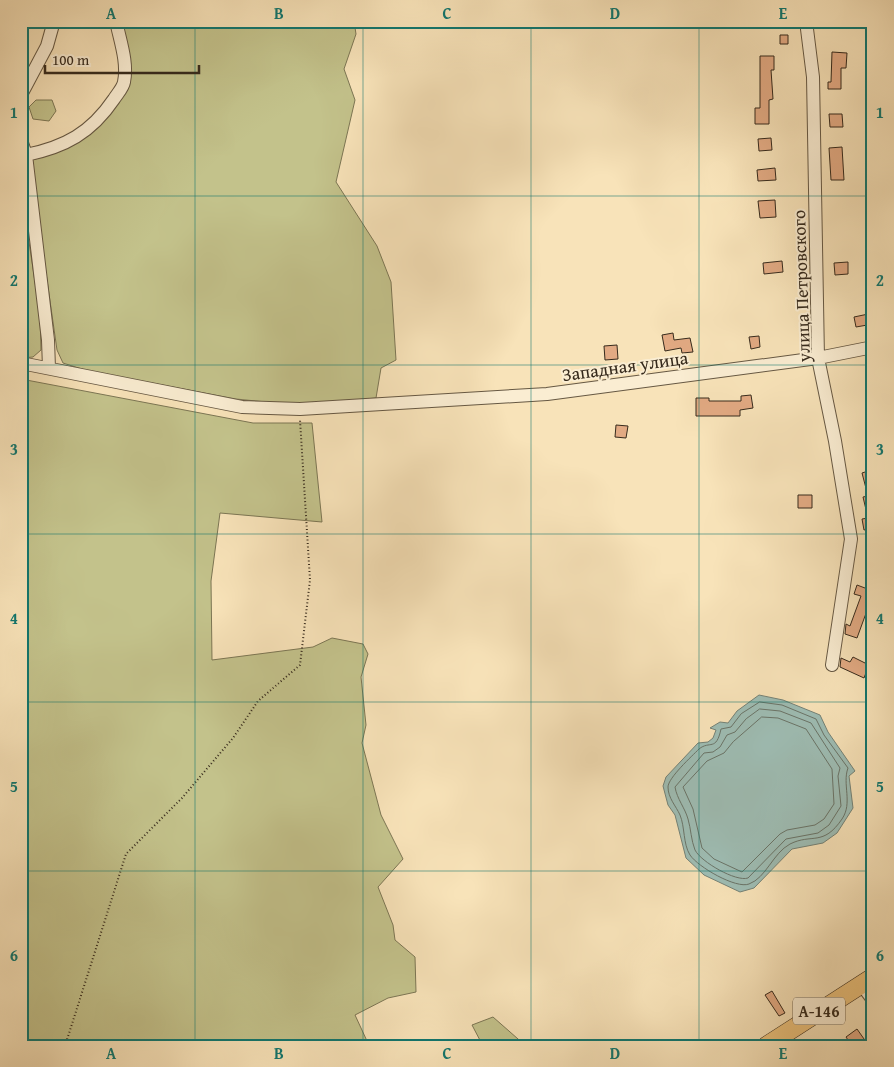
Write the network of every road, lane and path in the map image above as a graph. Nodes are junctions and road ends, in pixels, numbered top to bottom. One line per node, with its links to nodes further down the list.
1 (54, 21): 4 (street)
2 (116, 21): 6 (street)
3 (806, 21): 8 (street, улица Петровского)
4 (21, 95)
5 (21, 140): 6 (street)
6 (26, 155): 10 (street)
7 (873, 347): 8 (street, Западная улица)
8 (818, 358): 11 (street, Западная улица); 12 (street, улица Петровского)
9 (21, 363): 10 (street, Западная улица)
10 (49, 368): 11 (street, Западная улица)
11 (300, 409): 15 (path)
12 (832, 665)
13 (867, 980): 14 (street); 16 (highway, А-146)
14 (873, 1000)
15 (65, 1046)
16 (766, 1046)

